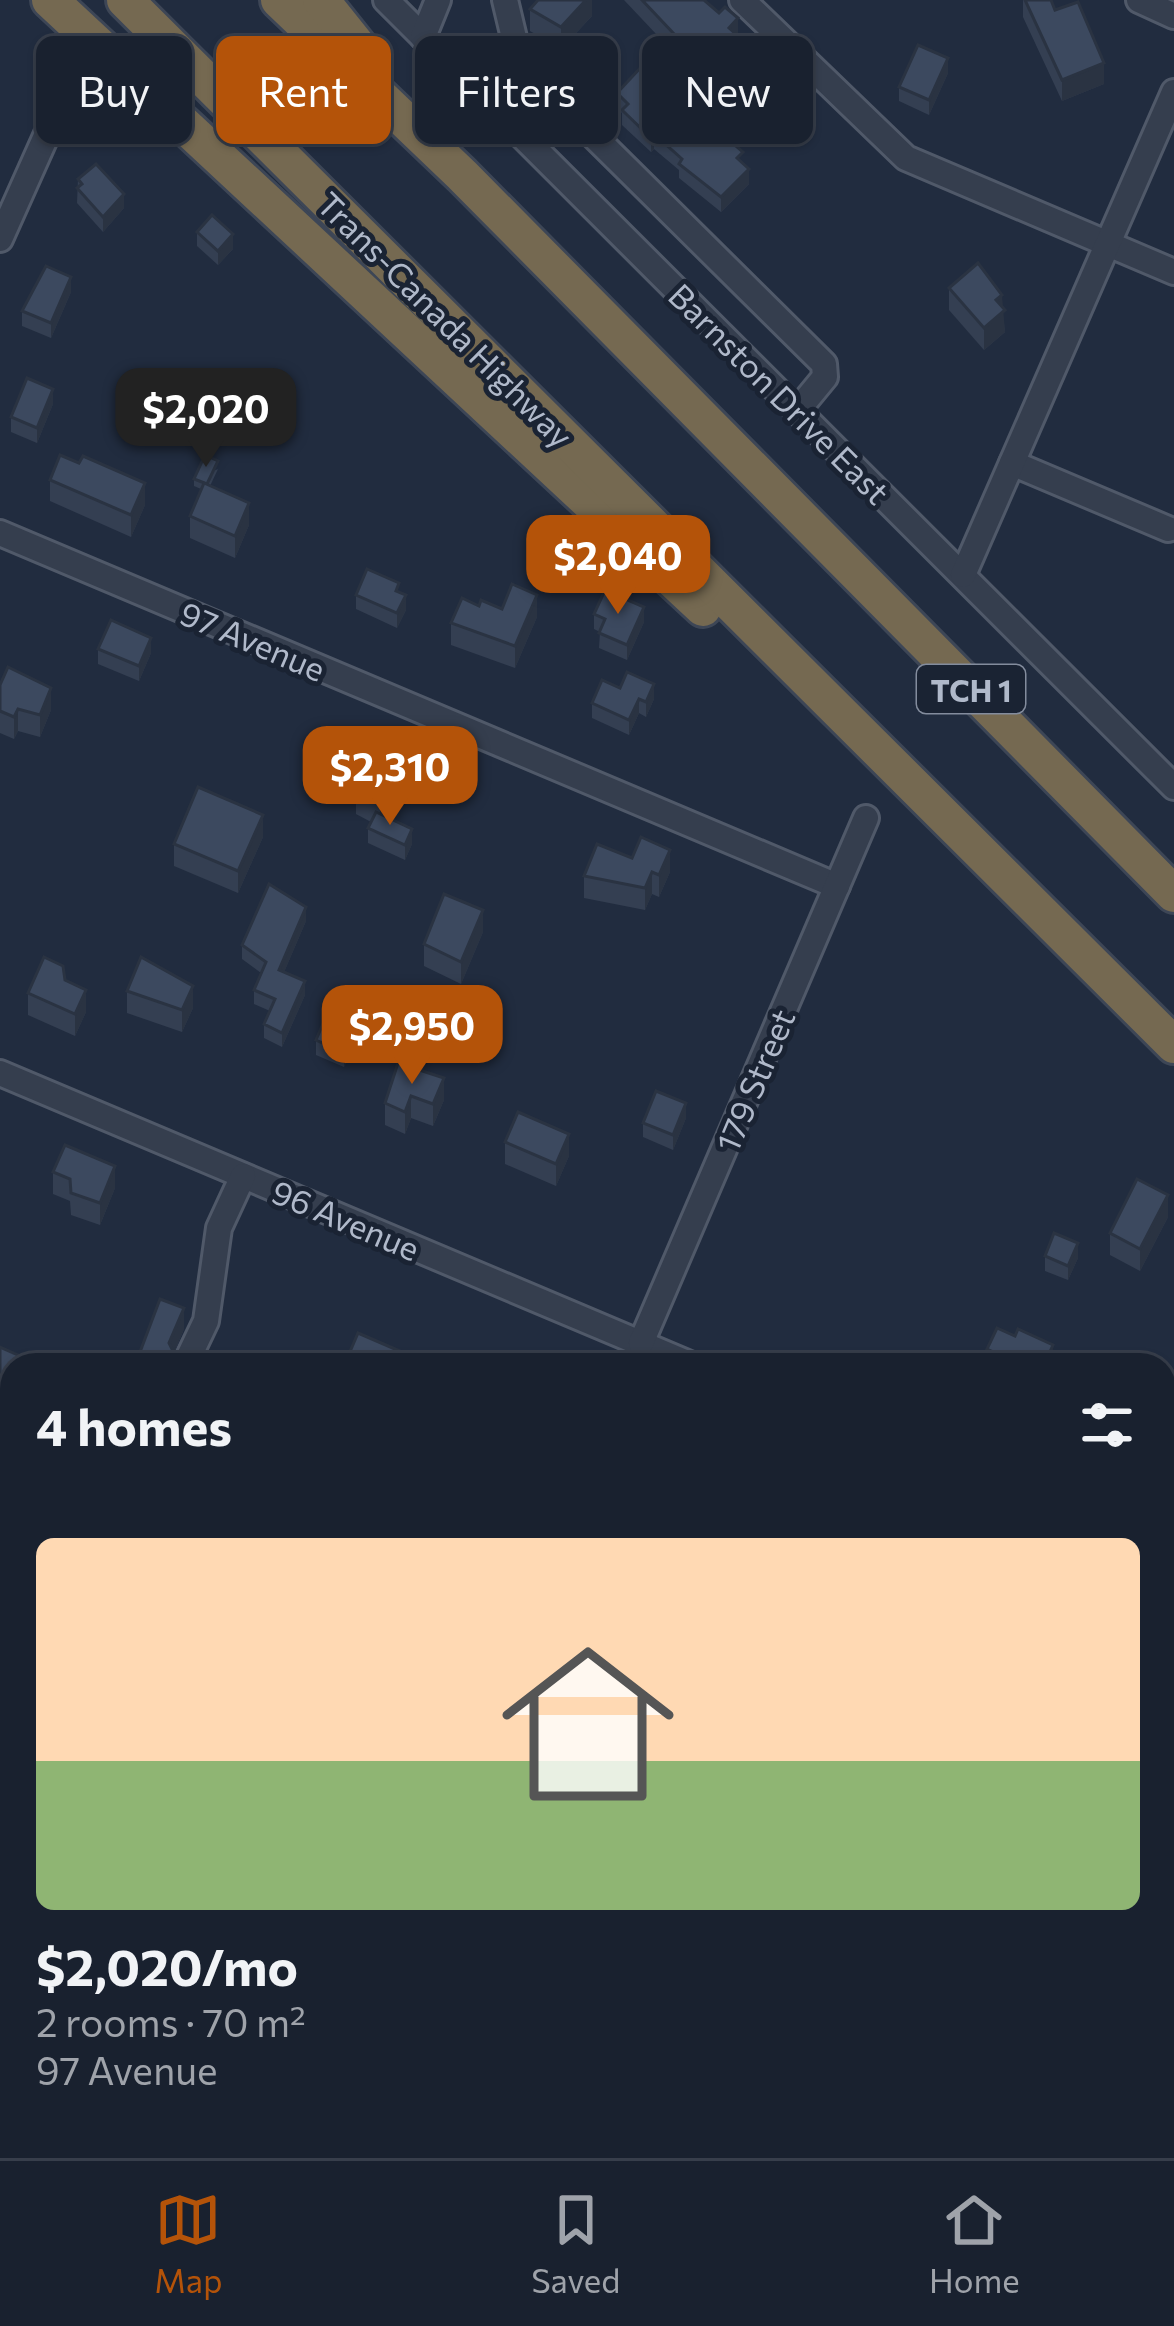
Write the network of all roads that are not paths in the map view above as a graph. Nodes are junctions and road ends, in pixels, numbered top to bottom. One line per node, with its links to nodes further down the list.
1 (50, 0): 15 (highway)
2 (62, 0): 15 (highway)
3 (125, 0): 29 (highway, Trans-Canada Highway)
4 (279, 0): 18 (highway, TCH 1)
5 (321, 0): 18 (highway)
6 (386, 0): 12 (street, Barnston Drive East)
7 (438, 0): 13 (street)
8 (505, 0): 22 (street)
9 (742, 0): 20 (street)
10 (1139, 0): 11 (street)
11 (1174, 16)
12 (422, 36)
13 (423, 36)
14 (1174, 92): 20 (street)
15 (198, 139): 29 (highway)
16 (42, 144): 19 (street)
17 (530, 144): 22 (street, Barnston Drive East)
18 (462, 175): 31 (highway, TCH 1)
19 (0, 239)
20 (1108, 244): 21 (street); 23 (street)
21 (1174, 272)
22 (797, 411): 26 (street, Barnston Drive East)
23 (1012, 464): 24 (street); 26 (street)
24 (1168, 530)
25 (0, 533): 30 (street, 97 Avenue)
26 (963, 575): 27 (street, Barnston Drive East)
27 (1174, 787)
28 (866, 818): 30 (street, 179 Street)
29 (1006, 878): 32 (highway, Trans-Canada Highway)
30 (837, 886): 35 (street, 179 Street)
31 (1174, 894)
32 (1174, 1045)
33 (0, 1073): 34 (street, 96 Avenue)
34 (243, 1176): 35 (street, 96 Avenue); 36 (street)
35 (641, 1343): 37 (street, 96 Avenue)
36 (191, 1353)
37 (664, 1353)

